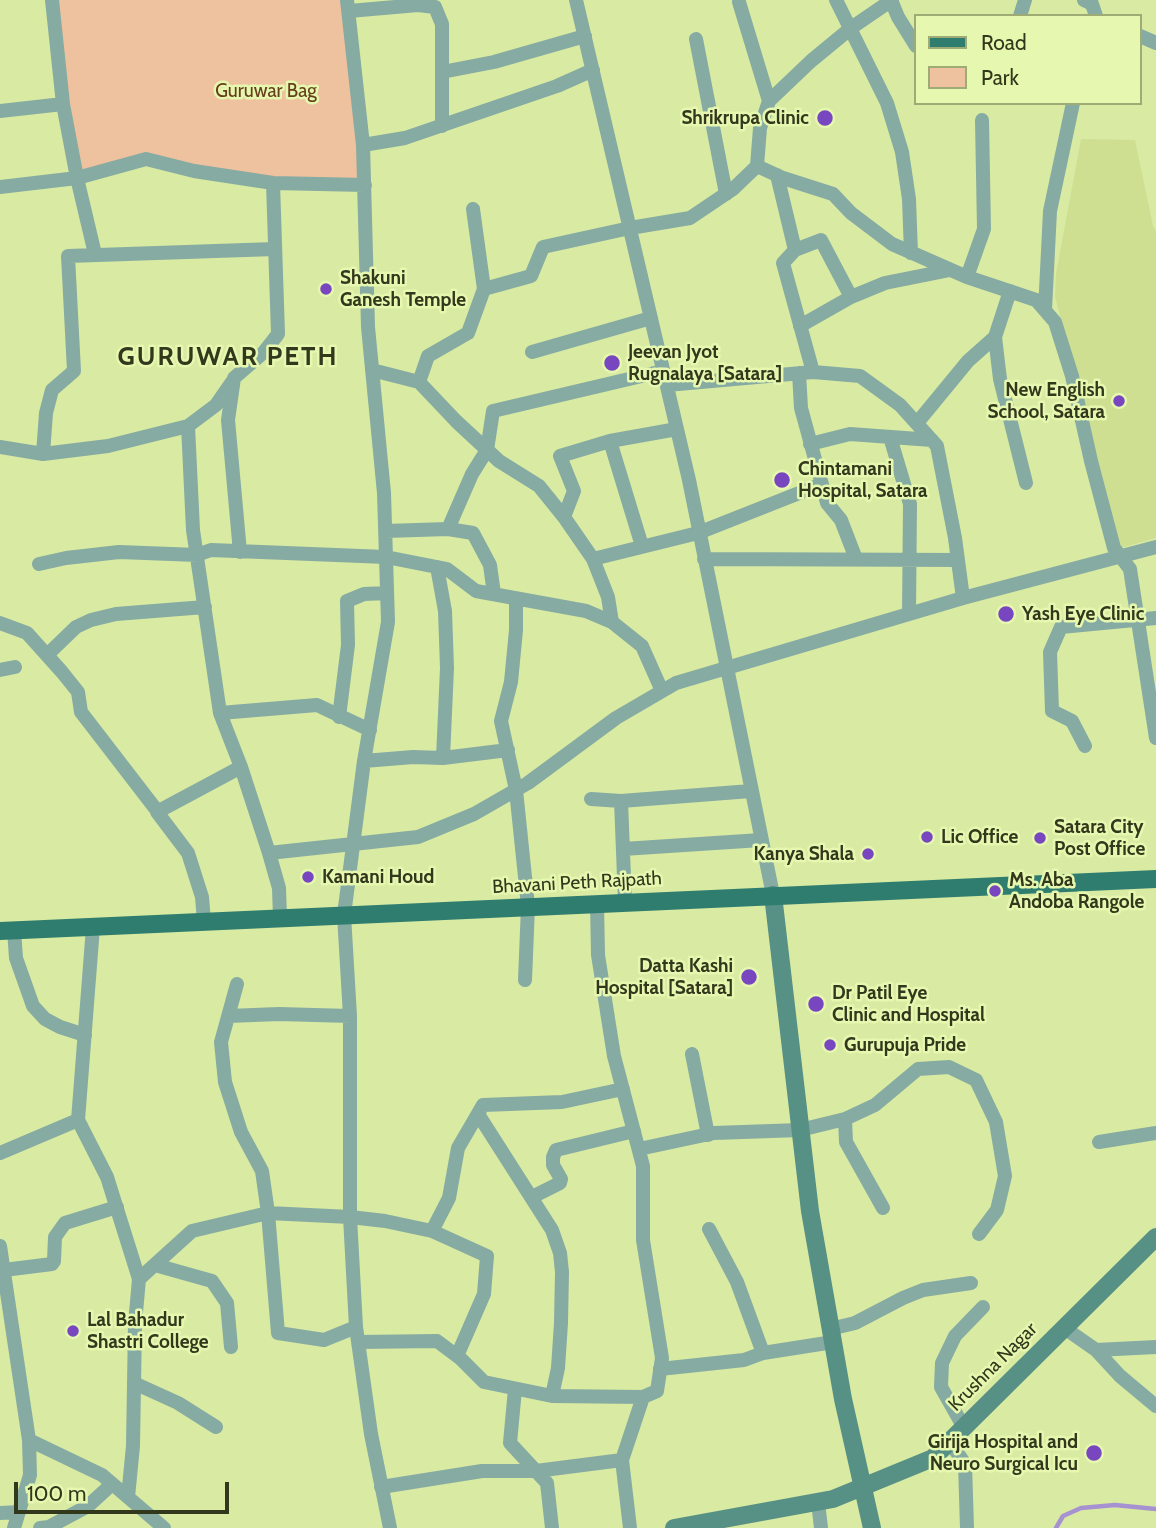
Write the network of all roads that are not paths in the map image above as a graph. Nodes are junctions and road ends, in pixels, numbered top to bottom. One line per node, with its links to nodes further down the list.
1 (52, 0): 14 (street)
2 (576, 0): 8 (street)
3 (836, 0): 7 (street)
4 (891, 0): 7 (street); 10 (street)
5 (739, 2): 13 (street)
6 (348, 5): 12 (street); 19 (street)
7 (851, 28): 13 (street); 31 (street)
8 (585, 36): 11 (street); 12 (street)
9 (696, 39): 26 (street)
10 (914, 42)
11 (593, 70): 18 (street); 28 (street)
12 (442, 72): 18 (street)
13 (769, 101): 20 (street)
14 (63, 104): 16 (street); 22 (street)
15 (1073, 105): 38 (street)
16 (0, 111)
17 (982, 120): 34 (street)
18 (442, 126): 19 (street)
19 (363, 145): 24 (street)
20 (757, 166): 21 (street); 26 (street)
21 (777, 175): 30 (street); 31 (street)
22 (77, 178): 23 (street); 25 (street); 32 (street)
23 (273, 183): 24 (street); 29 (street)
24 (365, 185): 43 (street)
25 (0, 187)
26 (726, 194): 28 (street)
27 (473, 209): 35 (street)
28 (630, 228): 35 (street); 39 (street)
29 (275, 249): 32 (street); 46 (street)
30 (795, 250): 37 (street); 40 (street)
31 (911, 253): 33 (street)
32 (95, 254): 57 (street)
33 (950, 270): 34 (street); 37 (street)
34 (967, 277): 36 (street)
35 (484, 289): 47 (street)
36 (1010, 291): 38 (street); 41 (street)
37 (851, 298): 40 (street)
38 (1045, 310): 69 (street)
39 (651, 318): 42 (street); 45 (street)
40 (800, 326): 44 (street)
41 (995, 337): 48 (street); 58 (street)
42 (532, 352)
43 (372, 370): 47 (street); 62 (street)
44 (806, 372): 45 (street); 48 (street); 54 (street)
45 (665, 378): 50 (street); 56 (street)
46 (234, 379): 49 (street); 66 (street)
47 (419, 382): 56 (street)
48 (916, 423): 52 (street)
49 (188, 426): 57 (street); 67 (street)
50 (677, 429): 53 (street); 63 (street)
51 (890, 437): 52 (street); 54 (street); 73 (street)
52 (932, 440): 74 (street)
53 (610, 441): 60 (street); 64 (street)
54 (810, 444): 59 (street)
55 (1, 449): 57 (street)
56 (487, 450): 60 (street); 61 (street)
57 (43, 453)
58 (1026, 483)
59 (822, 484): 63 (street); 72 (street)
60 (564, 517): 70 (street)
61 (449, 529): 62 (street); 78 (street)
62 (386, 531): 68 (street)
63 (698, 533): 64 (street); 71 (street)
64 (642, 546): 70 (street)
65 (1156, 547): 69 (street)
66 (240, 551): 67 (street); 68 (street)
67 (197, 555): 75 (street); 81 (street)
68 (386, 557): 76 (street); 77 (street)
69 (1121, 557): 79 (street); 84 (street)
70 (593, 559): 85 (street)
71 (704, 559): 72 (street); 88 (street)
72 (856, 559): 73 (street)
73 (908, 560): 74 (street); 82 (street)
74 (958, 560): 79 (street)
75 (39, 564)
76 (437, 567): 78 (street); 96 (street)
77 (387, 593): 91 (street); 92 (street)
78 (494, 594): 80 (street)
79 (963, 598): 82 (street)
80 (516, 599): 85 (street); 95 (street)
81 (205, 607): 87 (street); 90 (street)
82 (909, 614): 88 (street)
83 (1156, 618): 84 (street)
84 (1138, 621): 93 (street); 94 (street)
85 (612, 622): 89 (street)
86 (0, 623): 87 (street)
87 (47, 655): 103 (street)
88 (726, 668): 89 (street); 100 (street)
89 (662, 691): 99 (street)
90 (220, 713): 91 (street); 98 (street)
91 (339, 716): 92 (street)
92 (370, 730): 97 (street)
93 (1155, 730)
94 (1085, 746)
95 (508, 750): 96 (street); 99 (street)
96 (443, 758): 97 (street)
97 (364, 761): 105 (street)
98 (241, 767): 103 (street); 107 (street)
99 (516, 790): 105 (street); 112 (street)
100 (751, 791): 102 (street); 104 (street)
101 (591, 799): 102 (street)
102 (621, 801): 106 (street)
103 (158, 812): 115 (street)
104 (761, 840): 106 (street); 109 (street)
105 (352, 843): 107 (street); 113 (street)
106 (623, 849): 110 (street)
107 (269, 853): 114 (street)
108 (1156, 879): 109 (main road, Bhavani Peth Rajpath)
109 (773, 895): 110 (main road, Bhavani Peth Rajpath); 129 (main road)
110 (625, 902): 111 (main road, Bhavani Peth Rajpath)
111 (597, 903): 112 (main road, Bhavani Peth Rajpath); 124 (street)
112 (528, 906): 113 (main road, Bhavani Peth Rajpath); 118 (street)
113 (344, 915): 114 (main road, Bhavani Peth Rajpath); 121 (street)
114 (280, 918): 115 (main road, Bhavani Peth Rajpath)
115 (204, 921): 116 (main road, Bhavani Peth Rajpath)
116 (93, 926): 117 (main road, Bhavani Peth Rajpath); 122 (street)
117 (7, 931): 122 (street)
118 (525, 981)
119 (237, 984): 120 (street)
120 (228, 1016): 121 (street); 138 (street)
121 (351, 1016): 139 (street)
122 (85, 1035): 127 (street)
123 (692, 1054): 131 (street)
124 (623, 1089): 125 (street); 128 (street)
125 (478, 1114): 135 (street); 141 (street)
126 (845, 1119): 129 (street); 137 (street); 142 (street)
127 (78, 1120): 134 (street); 136 (street)
128 (634, 1130): 133 (street); 135 (street)
129 (800, 1130): 131 (street); 152 (main road)
130 (1156, 1133): 132 (street)
131 (708, 1135): 133 (street)
132 (1099, 1142)
133 (639, 1149): 158 (street)
134 (0, 1153)
135 (532, 1197): 161 (street)
136 (117, 1207): 145 (street); 147 (street)
137 (883, 1208)
138 (268, 1213): 139 (street); 146 (street); 151 (street)
139 (350, 1217): 141 (street); 151 (street)
140 (709, 1229): 156 (street)
141 (432, 1231): 157 (street)
142 (979, 1234)
143 (1155, 1239): 150 (main road, Krushna Nagar)
144 (0, 1246): 145 (street)
145 (2, 1265): 166 (street)
146 (155, 1265): 147 (street); 153 (street)
147 (139, 1279): 159 (street)
148 (971, 1283): 152 (street)
149 (983, 1307): 164 (street)
150 (1063, 1327): 155 (street); 164 (main road, Krushna Nagar)
151 (357, 1334): 157 (street); 171 (street)
152 (832, 1336): 156 (street); 172 (main road)
153 (231, 1347)
154 (1156, 1347): 155 (street)
155 (1096, 1350): 163 (street)
156 (764, 1353): 158 (street)
157 (457, 1356): 160 (street)
158 (660, 1369): 162 (street)
159 (134, 1383): 165 (street); 173 (street)
160 (515, 1389): 161 (street); 169 (street)
161 (552, 1396): 162 (street)
162 (643, 1397): 168 (street)
163 (1156, 1406)
164 (963, 1426): 167 (main road, Krushna Nagar)
165 (216, 1427)
166 (29, 1440): 170 (street); 175 (street)
167 (949, 1441): 172 (main road, Krushna Nagar); 186 (street)
168 (622, 1460): 169 (street); 182 (street)
169 (536, 1471): 171 (street); 181 (street)
170 (112, 1484): 173 (street); 178 (street)
171 (381, 1487): 180 (street)
172 (862, 1488): 174 (main road, Krushna Nagar); 185 (main road)
173 (128, 1497): 179 (street)
174 (818, 1502): 183 (main road, Krushna Nagar); 184 (street)
175 (19, 1512): 176 (street); 177 (street)
176 (0, 1513)
177 (14, 1528)
178 (40, 1528)
179 (164, 1528)
180 (390, 1528)
181 (552, 1528)
182 (630, 1528)
183 (674, 1528)
184 (821, 1528)
185 (872, 1528)
186 (967, 1528)

